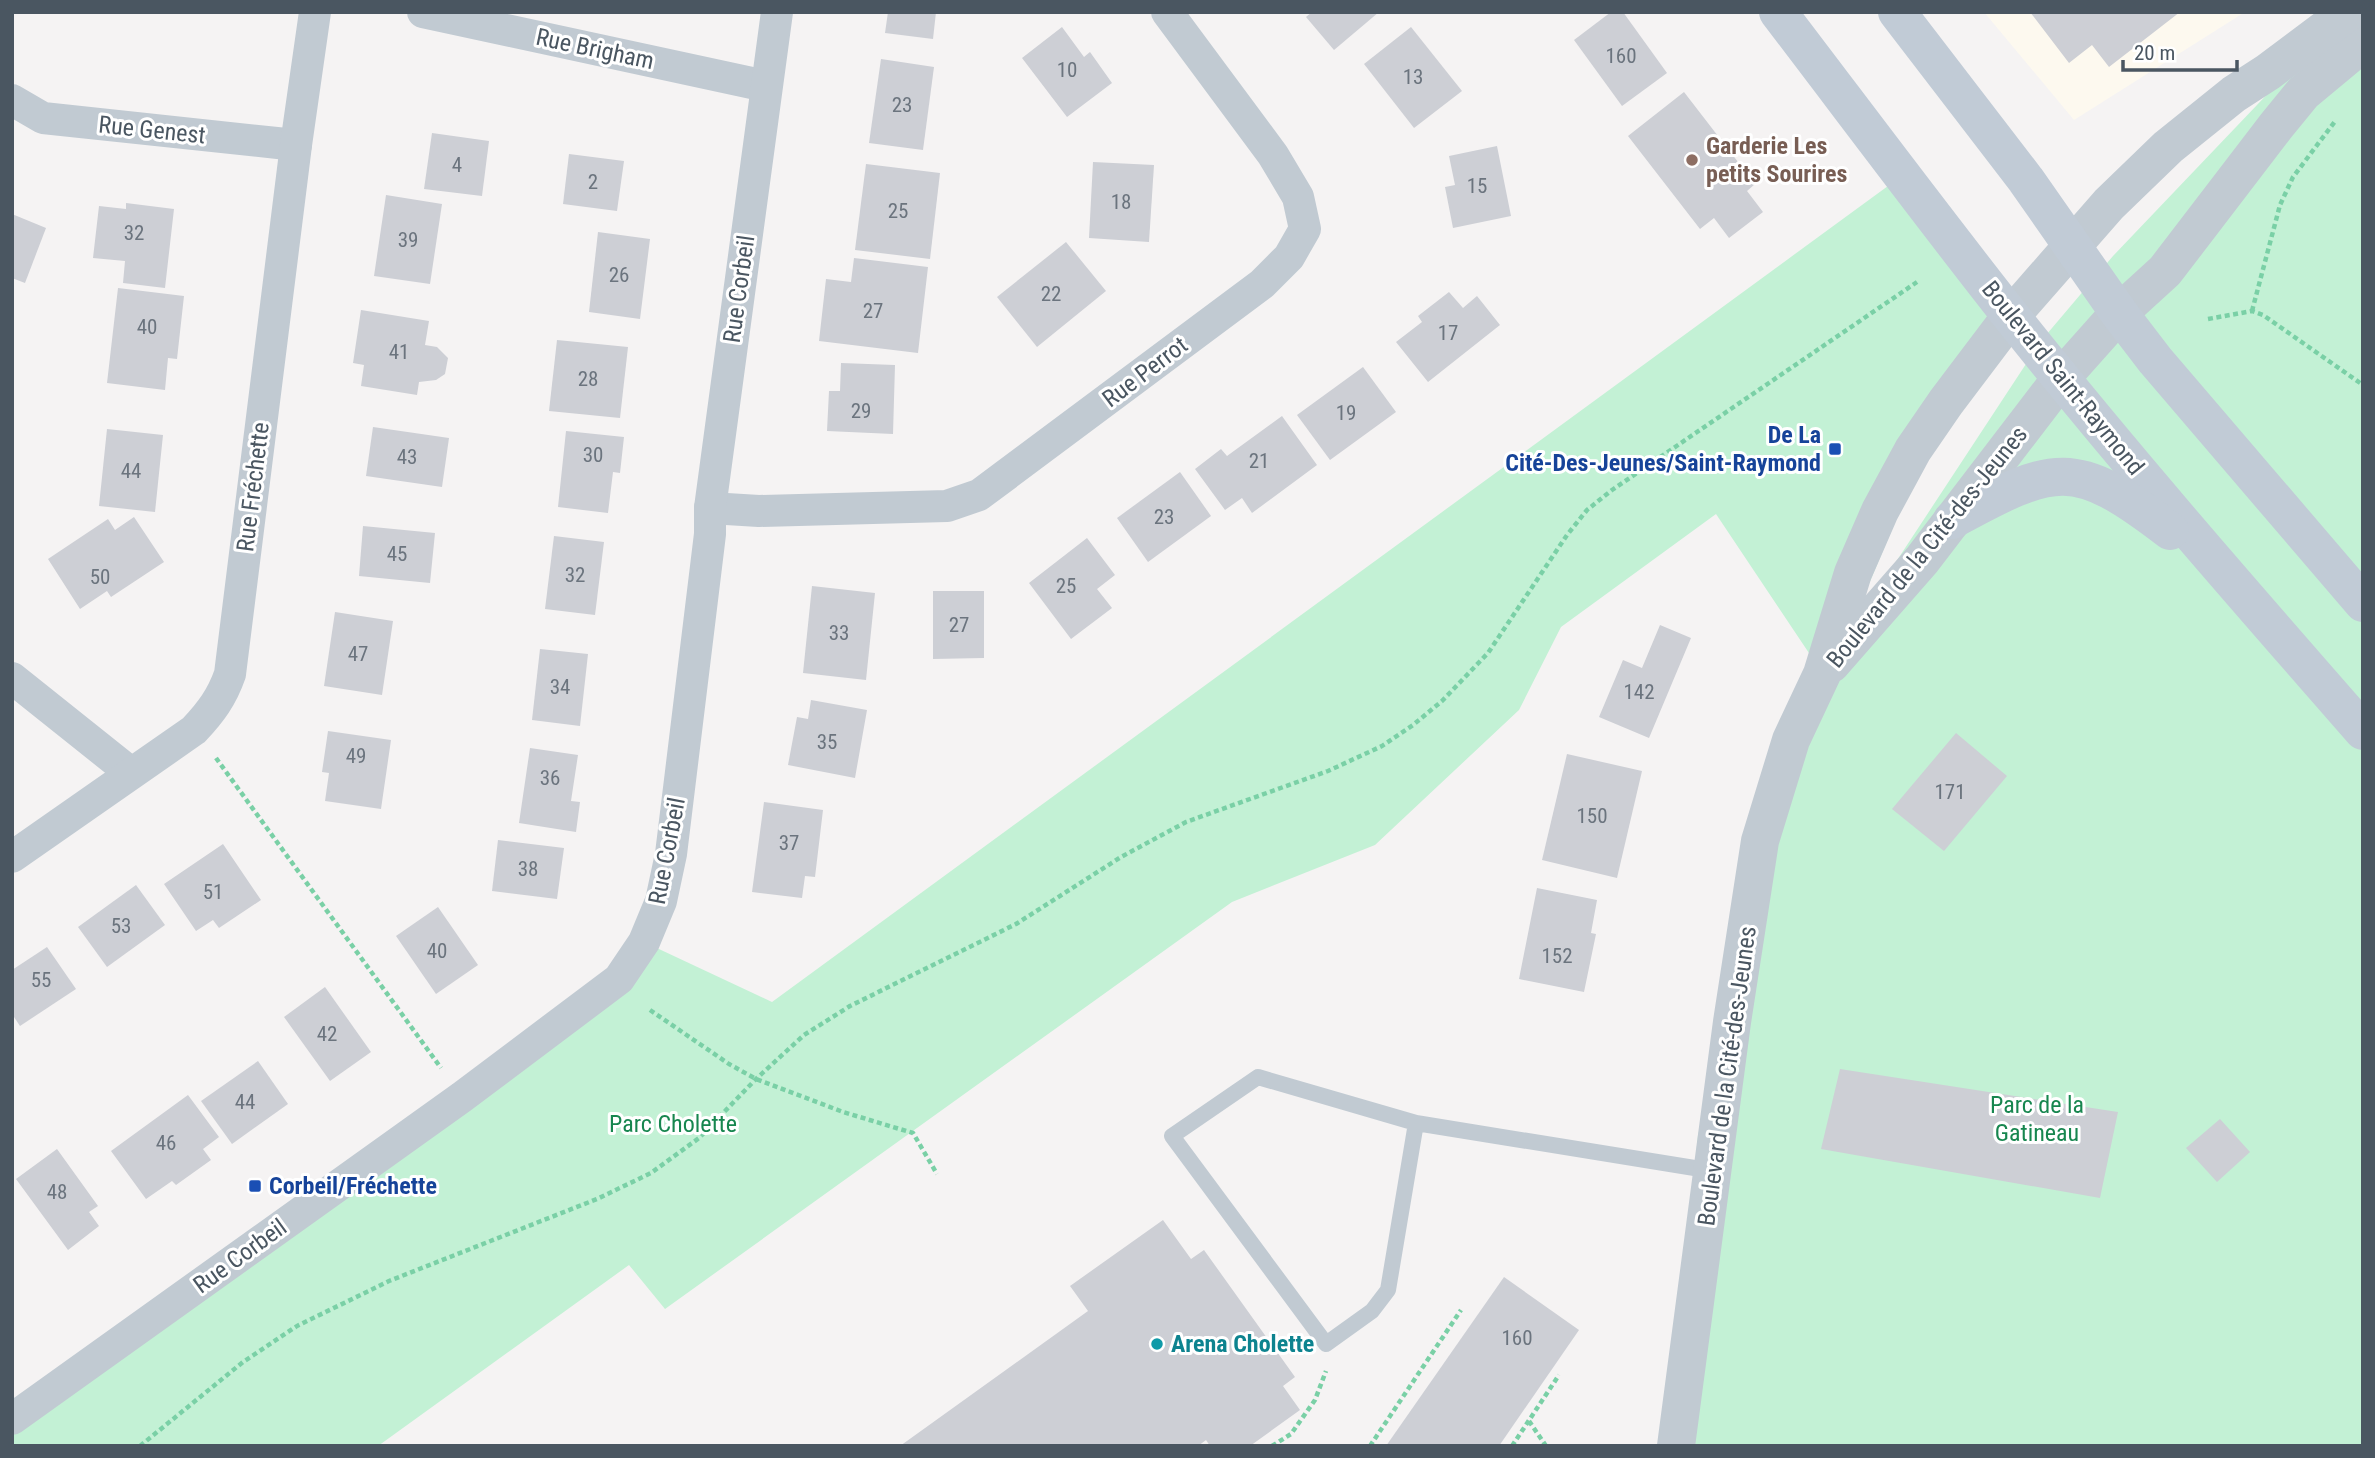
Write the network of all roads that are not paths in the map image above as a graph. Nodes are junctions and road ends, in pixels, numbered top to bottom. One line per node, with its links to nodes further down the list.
1 (315, 12): 11 (street, Rue Fréchette)
2 (423, 12): 9 (street, Rue Brigham)
3 (776, 12): 9 (street, Rue Corbeil)
4 (1167, 12): 16 (street, Rue Perrot)
5 (1778, 12): 14 (main road, Boulevard Saint-Raymond)
6 (1897, 12): 12 (main road)
7 (2348, 12): 12 (street, Boulevard de la Cité-des-Jeunes)
8 (2363, 43): 13 (street, Boulevard de la Cité-des-Jeunes)
9 (766, 86): 16 (street, Rue Corbeil)
10 (12, 100): 11 (street, Rue Genest)
11 (296, 145): 23 (street, Rue Fréchette)
12 (2071, 246): 13 (main road); 14 (street, Boulevard de la Cité-des-Jeunes)
13 (2119, 313): 15 (street, Boulevard de la Cité-des-Jeunes); 19 (main road)
14 (2011, 316): 15 (main road, Boulevard Saint-Raymond); 20 (street, Boulevard de la Cité-des-Jeunes)
15 (2062, 377): 17 (street, Boulevard de la Cité-des-Jeunes); 18 (main road, Boulevard Saint-Raymond)
16 (710, 508): 27 (street, Rue Corbeil)
17 (1952, 520): 18 (main road); 20 (street, Boulevard de la Cité-des-Jeunes)
18 (2224, 573): 22 (main road, Boulevard Saint-Raymond)
19 (2363, 603)
20 (1822, 674): 26 (street, Boulevard de la Cité-des-Jeunes)
21 (12, 678): 23 (street)
22 (2363, 731)
23 (131, 773): 24 (street, Rue Fréchette)
24 (12, 858)
25 (1416, 1123): 25 (lane); 26 (lane)
26 (1713, 1171): 28 (street, Boulevard de la Cité-des-Jeunes)
27 (12, 1419)
28 (1676, 1446)

